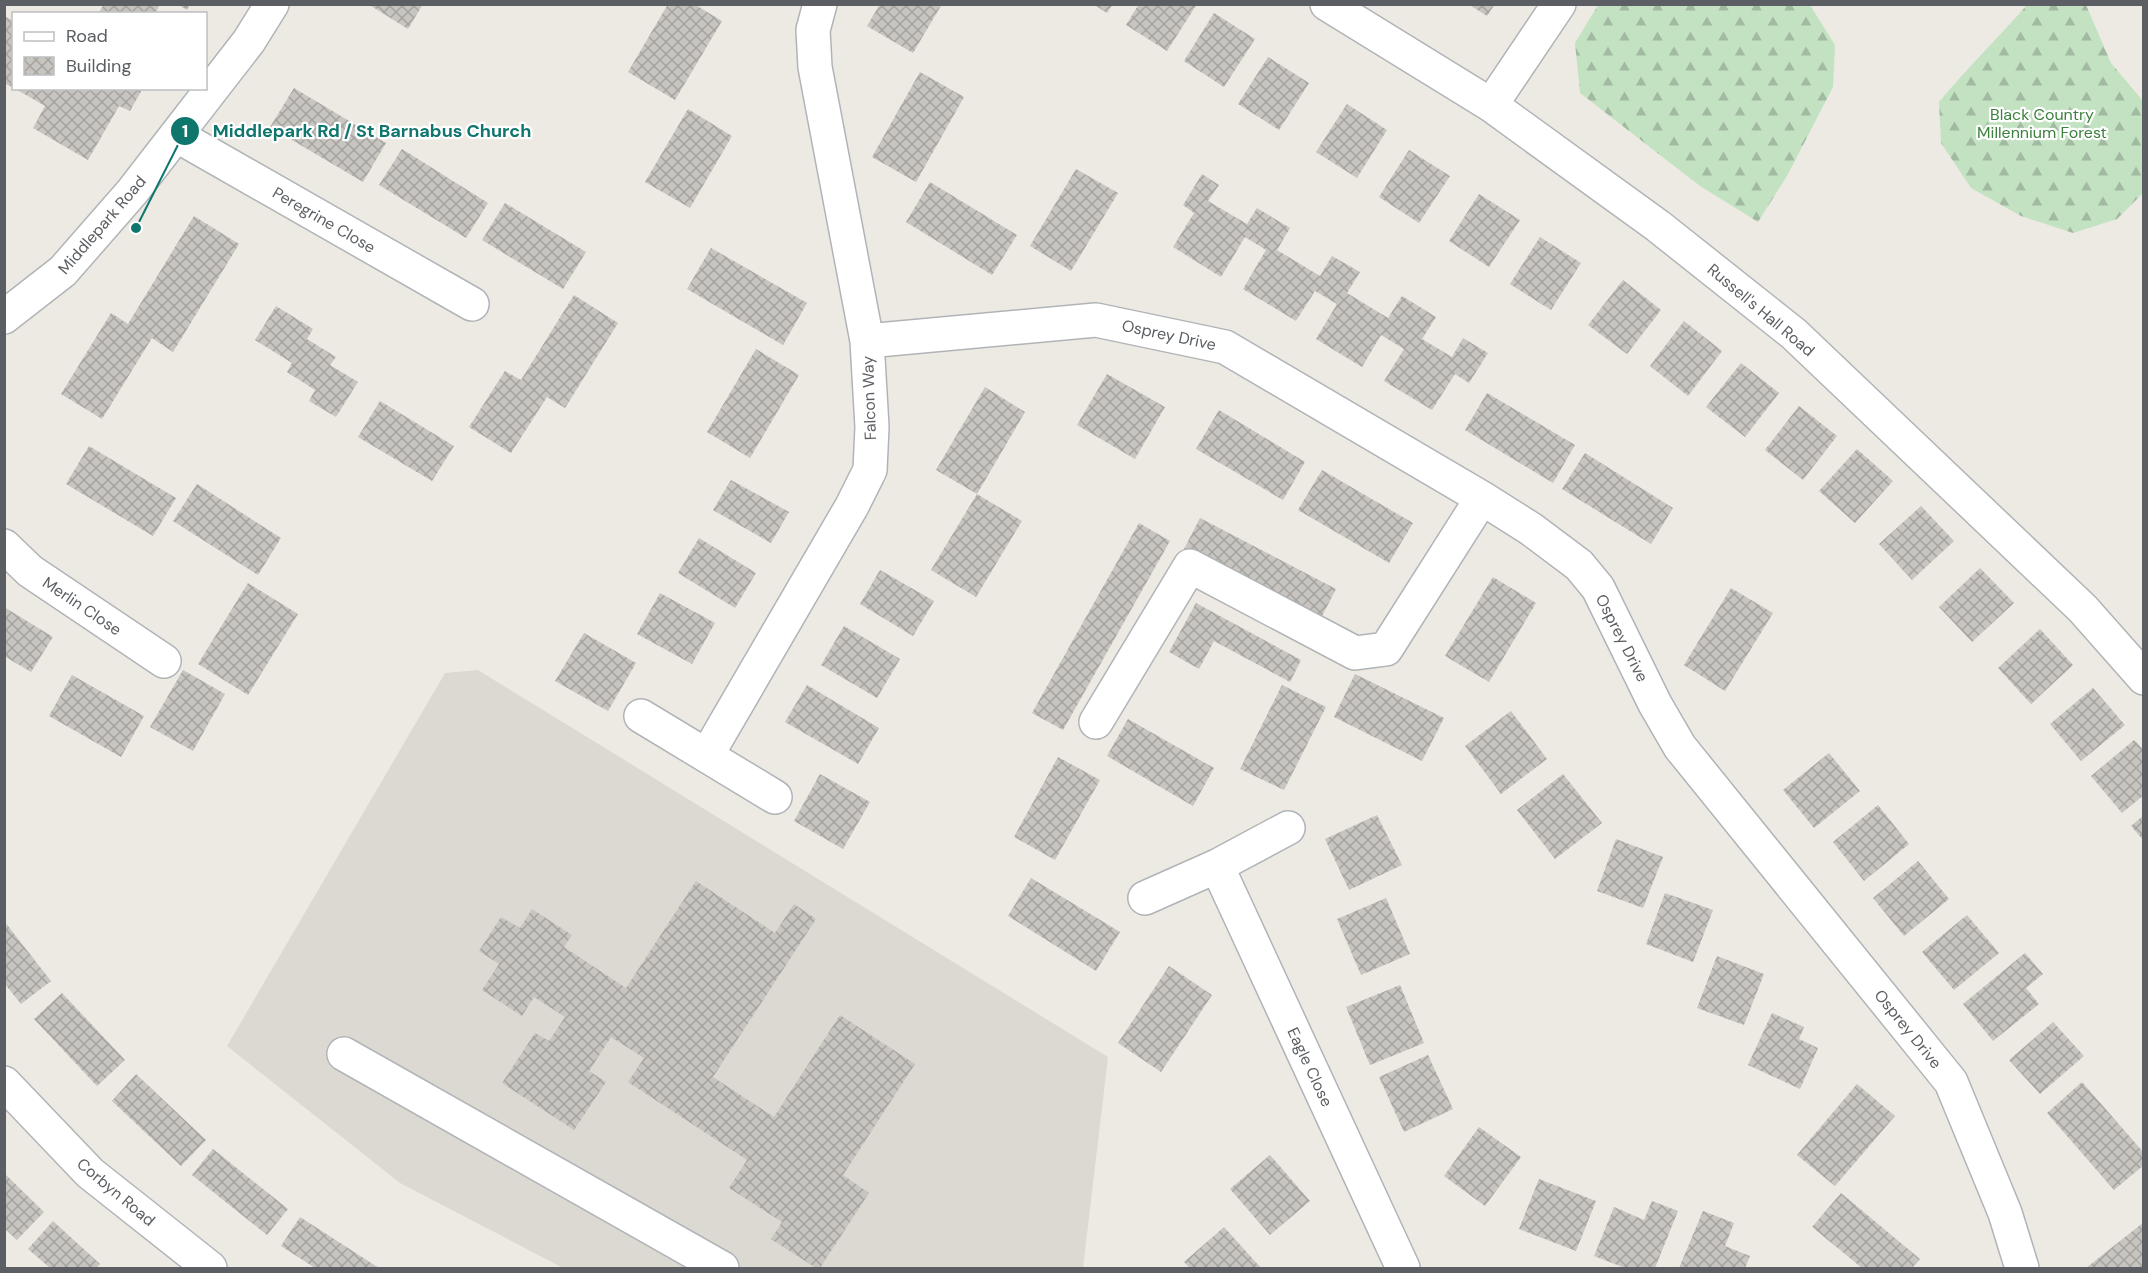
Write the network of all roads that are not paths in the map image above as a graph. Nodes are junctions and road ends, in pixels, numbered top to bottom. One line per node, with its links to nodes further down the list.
1 (272, 4): 6 (street, Middlepark Road)
2 (820, 4): 9 (street, Falcon Way)
3 (1327, 4): 5 (street, Russell's Hall Road)
4 (1559, 4): 5 (street)
5 (1491, 105): 13 (street, Russell's Hall Road)
6 (176, 135): 7 (street, Peregrine Close); 8 (street, Middlepark Road)
7 (472, 304)
8 (4, 317)
9 (867, 341): 10 (street, Osprey Drive); 16 (street, Falcon Way)
10 (1482, 498): 15 (street); 26 (street, Osprey Drive)
11 (4, 546): 12 (street, Merlin Close)
12 (164, 661)
13 (2144, 678)
14 (641, 716): 16 (street)
15 (1096, 722)
16 (706, 755): 17 (street)
17 (775, 797)
18 (1288, 828): 19 (street)
19 (1217, 866): 20 (street); 25 (street, Eagle Close)
20 (1145, 898)
21 (344, 1054): 24 (street)
22 (4, 1083): 23 (street, Corbyn Road)
23 (210, 1269)
24 (722, 1269)
25 (1403, 1269)
26 (2022, 1269)

